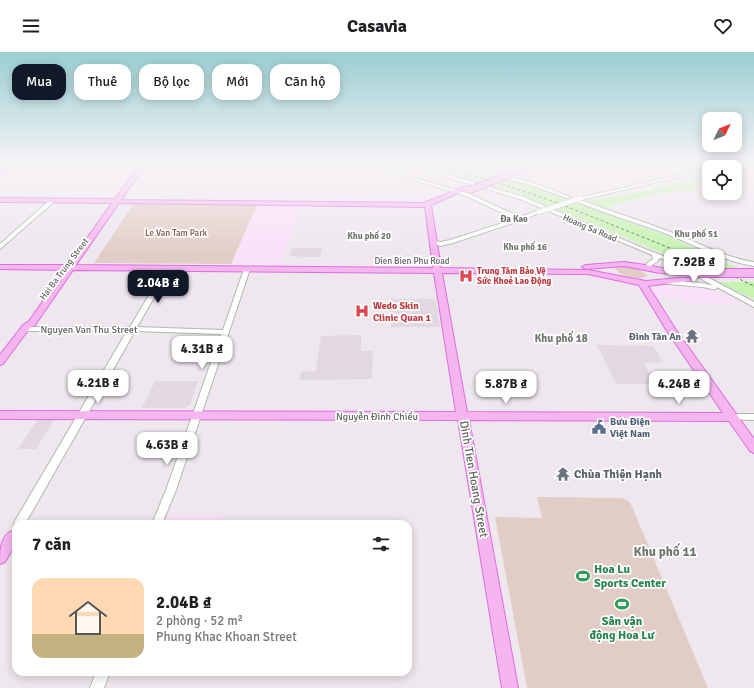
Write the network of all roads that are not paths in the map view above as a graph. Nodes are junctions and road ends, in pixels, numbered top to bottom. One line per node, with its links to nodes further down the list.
1 (120, 195): 11 (main road, Hai Ba Trung Street)
2 (454, 195): 12 (main road)
3 (470, 195): 13 (street)
4 (511, 195): 19 (street, Hoang Sa Road)
5 (564, 195): 7 (street)
6 (602, 195): 9 (street)
7 (568, 196)
8 (0, 200): 10 (main road)
9 (580, 200): 13 (street, bridge); 18 (street)
10 (52, 201): 11 (main road); 16 (street)
11 (115, 201): 12 (main road); 22 (main road, Hai Ba Trung Street)
12 (427, 205): 14 (main road)
13 (520, 219): 15 (street)
14 (433, 242): 15 (street); 17 (main road)
15 (451, 242): 17 (street)
16 (0, 247)
17 (435, 252): 25 (main road, Dinh Tien Hoang Street)
18 (718, 254): 20 (street); 28 (street)
19 (655, 255): 27 (street); 33 (street, Hoang Sa Road)
20 (754, 264)
21 (0, 267): 22 (main road, Dien Bien Phu Road)
22 (68, 268): 23 (main road, Dien Bien Phu Road); 35 (main road, Hai Ba Trung Street)
23 (168, 268): 24 (main road, Dien Bien Phu Road); 36 (street)
24 (247, 269): 25 (main road, Dien Bien Phu Road); 37 (street)
25 (438, 269): 26 (main road, Dien Bien Phu Road); 42 (main road, Dinh Tien Hoang Street)
26 (453, 269): 27 (main road, Dien Bien Phu Road); 32 (main road, Dien Bien Phu Road)
27 (648, 269): 29 (main road, Dien Bien Phu Road)
28 (754, 272): 29 (main road, Dien Bien Phu Road, bridge)
29 (684, 275): 30 (main road, Dien Bien Phu Road); 31 (main road, Dien Bien Phu Road); 32 (main road)
30 (754, 278)
31 (664, 281): 32 (main road, Dien Bien Phu Road); 33 (street)
32 (642, 284): 43 (main road)
33 (739, 298): 34 (street, Hoang Sa Road)
34 (754, 305)
35 (26, 326): 36 (street, Nguyen Van Thu Street); 38 (main road)
36 (132, 329): 37 (street, Nguyen Van Thu Street); 40 (street)
37 (226, 332): 41 (street)
38 (0, 362)
39 (0, 415): 40 (main road, Nguyễn Đình Chiểu)
40 (82, 415): 41 (main road, Nguyễn Đình Chiểu); 46 (street)
41 (197, 416): 42 (main road, Nguyễn Đình Chiểu); 47 (street)
42 (464, 416): 43 (main road, Nguyễn Đình Chiểu); 52 (main road, Dinh Tien Hoang Street)
43 (732, 417): 44 (street, Nguyễn Đình Chiểu); 45 (main road)
44 (754, 417)
45 (754, 448)
46 (21, 520)
47 (158, 520)
48 (11, 535): 49 (main road)
49 (0, 557)
50 (102, 676): 51 (street)
51 (97, 688)
52 (510, 688)

